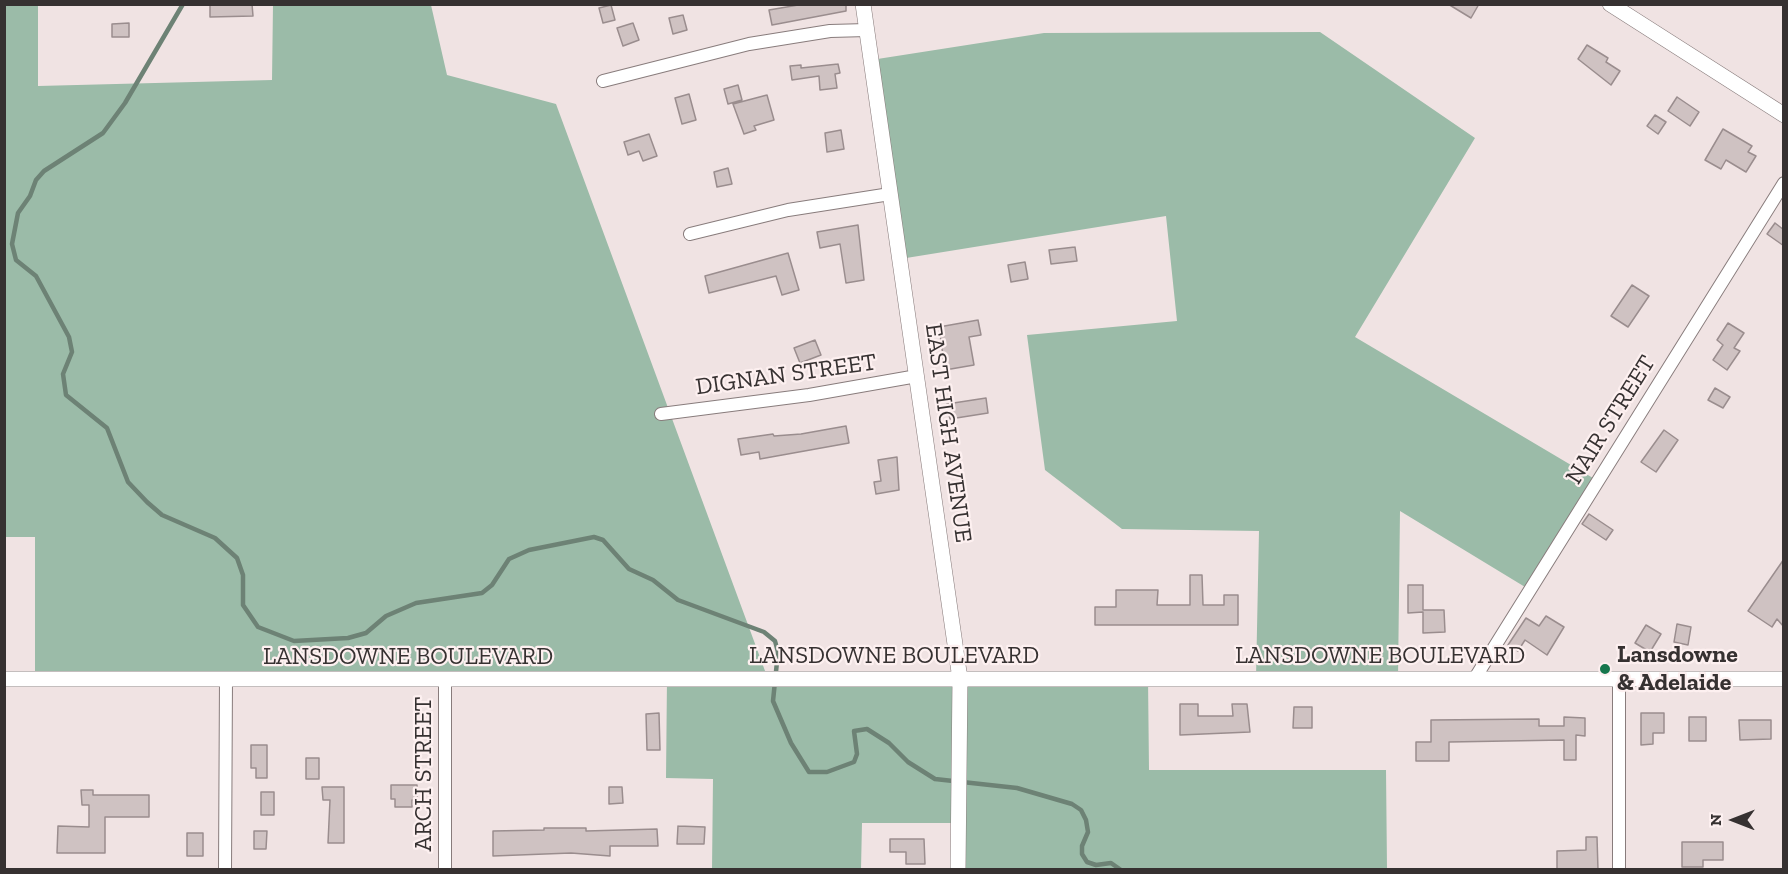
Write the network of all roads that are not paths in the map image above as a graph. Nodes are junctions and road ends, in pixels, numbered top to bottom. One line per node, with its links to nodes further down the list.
1 (864, 4): 3 (street, EAST HIGH AVENUE)
2 (1610, 4): 5 (street)
3 (867, 30): 4 (street); 7 (street, EAST HIGH AVENUE)
4 (603, 81)
5 (1784, 115)
6 (1784, 183): 11 (street, NAIR STREET)
7 (890, 194): 8 (street); 9 (street, EAST HIGH AVENUE)
8 (690, 234)
9 (916, 376): 10 (street, DIGNAN STREET); 16 (street, EAST HIGH AVENUE)
10 (661, 414)
11 (1475, 678): 12 (street, LANSDOWNE BOULEVARD); 16 (street, LANSDOWNE BOULEVARD)
12 (1619, 678): 13 (street, LANSDOWNE BOULEVARD); 21 (street)
13 (1784, 678)
14 (4, 679): 17 (street, LANSDOWNE BOULEVARD)
15 (445, 679): 16 (street, LANSDOWNE BOULEVARD); 17 (street, LANSDOWNE BOULEVARD); 20 (street, ARCH STREET)
16 (960, 679): 18 (street, EAST HIGH AVENUE)
17 (226, 680): 19 (street)
18 (958, 863)
19 (225, 870)
20 (445, 870)
21 (1619, 870)

